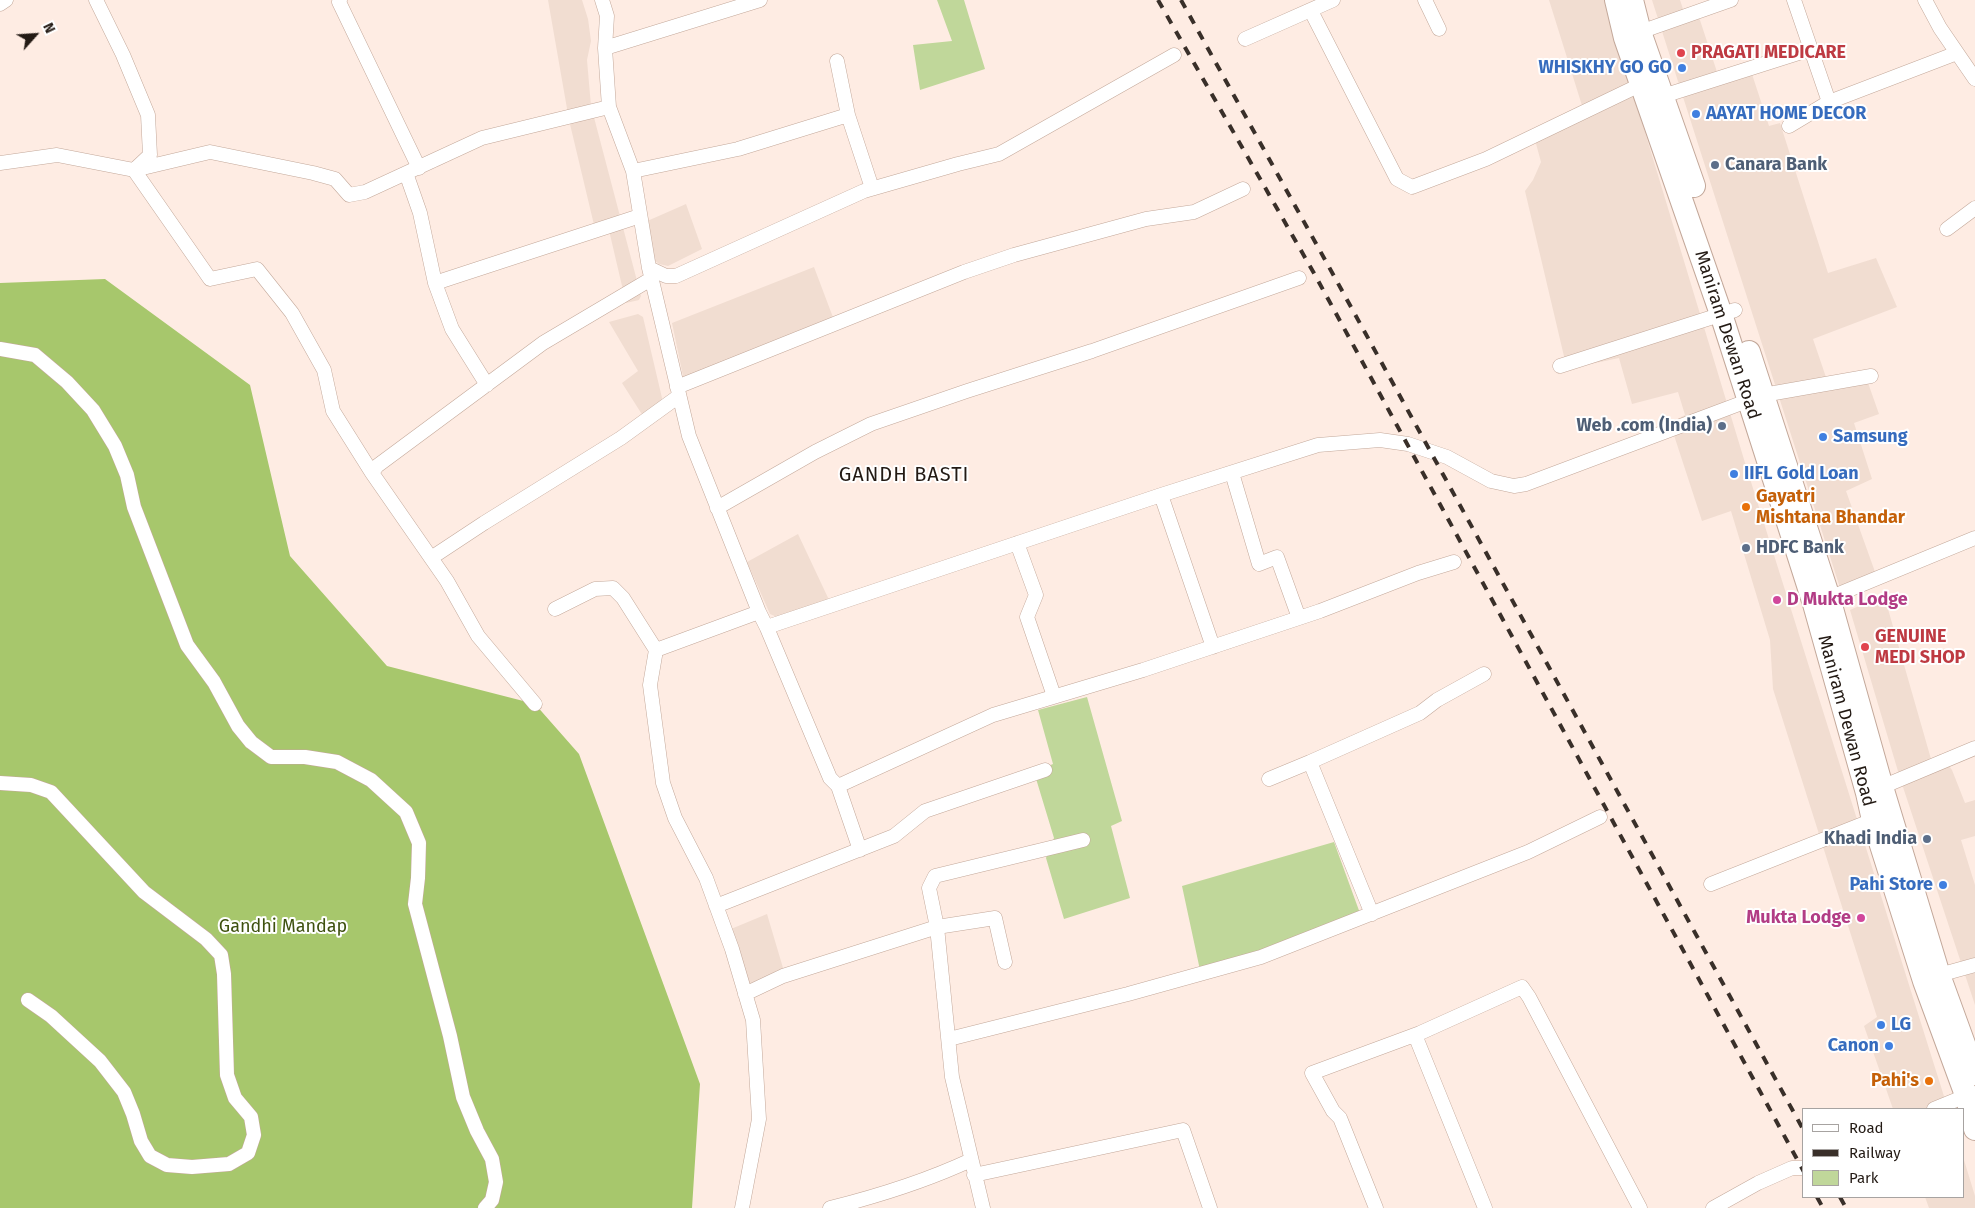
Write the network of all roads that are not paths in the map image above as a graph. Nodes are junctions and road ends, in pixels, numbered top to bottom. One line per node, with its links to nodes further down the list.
1 (6, 0): 13 (street)
2 (96, 0): 31 (street)
3 (340, 0): 32 (street)
4 (602, 0): 18 (street)
5 (760, 0): 18 (street)
6 (1334, 0): 14 (street)
7 (1425, 0): 15 (street)
8 (1616, 0): 24 (main road, Maniram Dewan Road)
9 (1632, 0): 16 (main road, Maniram Dewan Road)
10 (1731, 0): 16 (street)
11 (1794, 0): 19 (street)
12 (1925, 0): 20 (street)
13 (0, 4)
14 (1311, 10): 17 (street); 24 (street)
15 (1439, 29)
16 (1640, 32): 25 (main road, Maniram Dewan Road)
17 (1245, 39)
18 (604, 48): 27 (street)
19 (1811, 49): 25 (street); 26 (street)
20 (1957, 53): 23 (street); 26 (street)
21 (1174, 55): 34 (street)
22 (836, 61): 28 (street)
23 (1975, 79)
24 (1642, 84): 42 (main road, Maniram Dewan Road)
25 (1663, 96): 42 (main road, Maniram Dewan Road)
26 (1829, 102): 29 (street)
27 (609, 107): 32 (street); 33 (street)
28 (848, 115): 33 (street); 34 (street)
29 (1789, 126)
30 (0, 163): 31 (street)
31 (134, 170): 32 (street); 49 (street)
32 (412, 170): 41 (street)
33 (633, 171): 37 (street)
34 (872, 188): 39 (street)
35 (1243, 189): 47 (street)
36 (1975, 208): 38 (street)
37 (640, 216): 39 (street); 41 (street)
38 (1947, 229)
39 (650, 274): 46 (street); 47 (street)
40 (1299, 278): 52 (street)
41 (435, 282): 46 (street)
42 (1728, 312): 44 (street); 48 (main road, Maniram Dewan Road)
43 (0, 349): 96 (street)
44 (1560, 366)
45 (1871, 376): 48 (street)
46 (487, 385): 49 (street)
47 (678, 392): 52 (street); 55 (street)
48 (1755, 398): 50 (street); 57 (main road, Maniram Dewan Road); 73 (main road, Maniram Dewan Road)
49 (372, 473): 55 (street)
50 (1232, 473): 51 (street); 60 (street)
51 (1161, 495): 54 (street); 62 (street)
52 (717, 508): 59 (street)
53 (1975, 538): 57 (street)
54 (1017, 543): 61 (street); 65 (street)
55 (431, 558): 66 (street)
56 (1454, 562): 60 (street)
57 (1829, 598): 73 (main road, Maniram Dewan Road)
58 (554, 609): 63 (street)
59 (759, 612): 61 (street); 63 (street)
60 (1299, 618): 62 (street)
61 (767, 627): 72 (street)
62 (1213, 647): 65 (street)
63 (656, 650): 79 (street)
64 (1484, 674): 68 (street)
65 (1054, 696): 72 (street)
66 (534, 704)
67 (1975, 748): 73 (street)
68 (1310, 762): 70 (street); 80 (street)
69 (1045, 770): 77 (street)
70 (1269, 778)
71 (0, 783): 86 (street)
72 (838, 786): 77 (street)
73 (1874, 790): 75 (main road, Maniram Dewan Road); 84 (main road, Maniram Dewan Road)
74 (1600, 817): 80 (street)
75 (1873, 820): 78 (street); 90 (main road, Maniram Dewan Road)
76 (1083, 840): 81 (street)
77 (860, 850): 79 (street)
78 (1711, 884)
79 (716, 906): 85 (street)
80 (1372, 914): 88 (street)
81 (937, 927): 82 (street); 85 (street); 88 (street)
82 (1005, 962)
83 (1975, 965): 84 (street)
84 (1940, 975): 89 (main road, Maniram Dewan Road)
85 (745, 994): 97 (street)
86 (28, 1000)
87 (1415, 1035): 101 (street); 102 (street); 103 (street)
88 (949, 1039): 93 (street)
89 (1975, 1074)
90 (1970, 1094): 91 (street); 92 (main road, Maniram Dewan Road)
91 (1936, 1108)
92 (1975, 1129)
93 (971, 1160): 95 (street); 98 (street)
94 (1802, 1168): 104 (street)
95 (974, 1175): 99 (street); 100 (street)
96 (485, 1208)
97 (742, 1208)
98 (830, 1208)
99 (983, 1208)
100 (1210, 1208)
101 (1376, 1208)
102 (1485, 1208)
103 (1640, 1208)
104 (1713, 1208)

